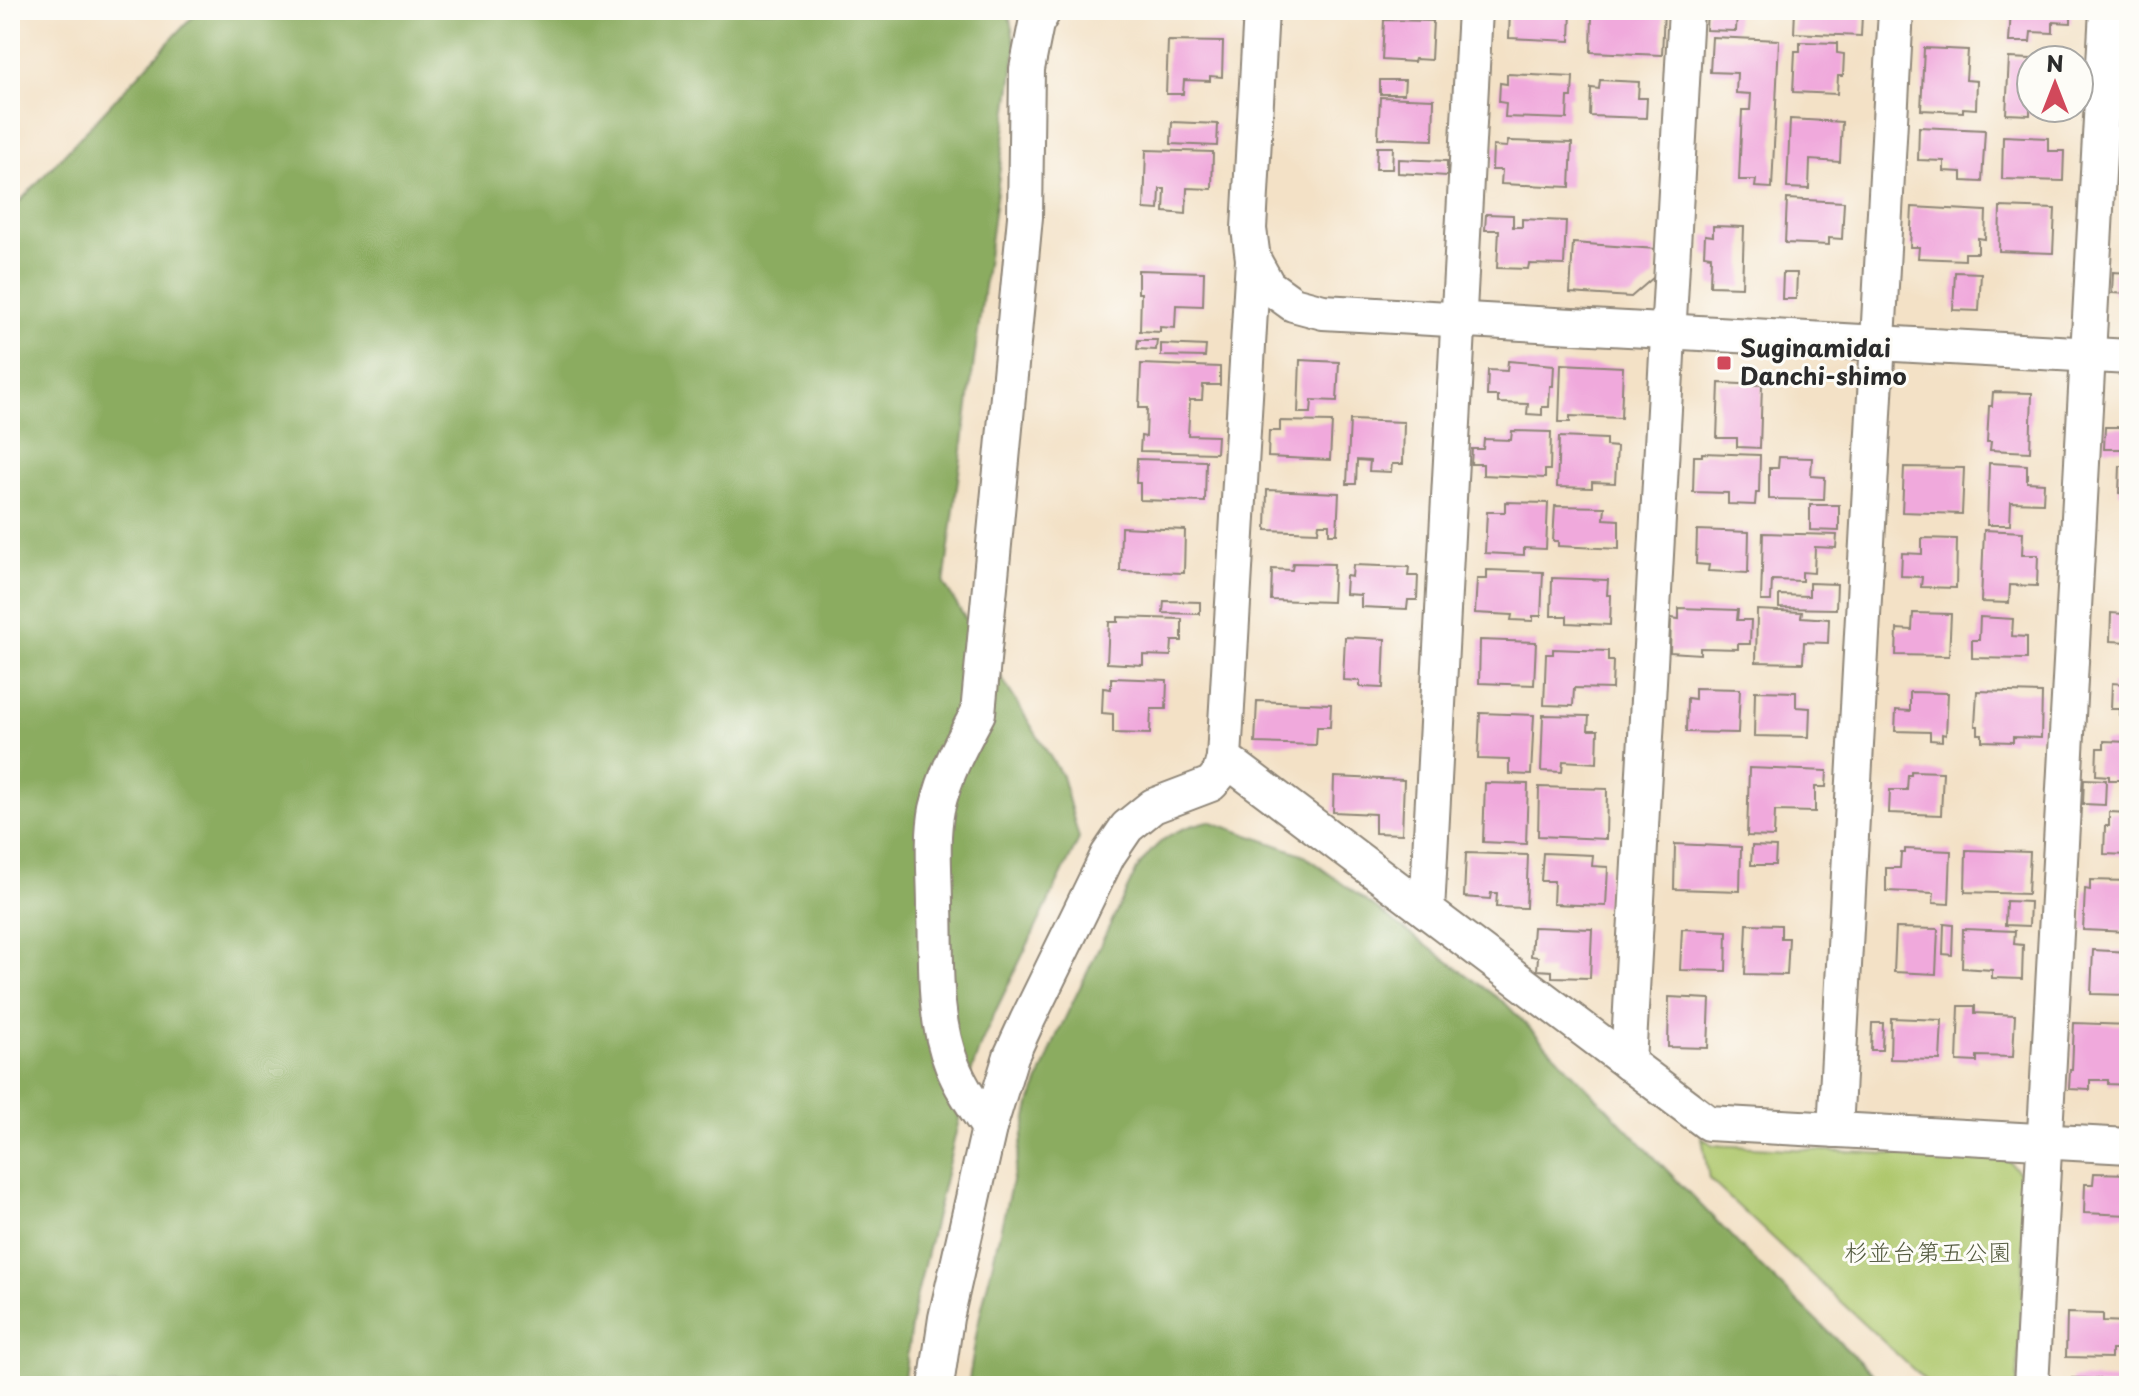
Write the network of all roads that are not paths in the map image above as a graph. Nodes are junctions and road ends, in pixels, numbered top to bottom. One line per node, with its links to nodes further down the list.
1 (1044, 10): 16 (street)
2 (1261, 10): 7 (street)
3 (1475, 10): 8 (street)
4 (1686, 10): 9 (street)
5 (1896, 10): 10 (street)
6 (2107, 10): 11 (street)
7 (1253, 259): 8 (street); 13 (street)
8 (1458, 319): 9 (street); 14 (street)
9 (1668, 331): 10 (street); 15 (street)
10 (1878, 343): 11 (street); 17 (street)
11 (2088, 354): 12 (street); 18 (street)
12 (2129, 357)
13 (1224, 758): 14 (street); 16 (street)
14 (1427, 911): 15 (street)
15 (1628, 1063): 17 (street)
16 (989, 1128): 20 (street)
17 (1835, 1130): 18 (street)
18 (2045, 1141): 19 (street); 21 (street)
19 (2129, 1146)
20 (936, 1386)
21 (2031, 1386)

